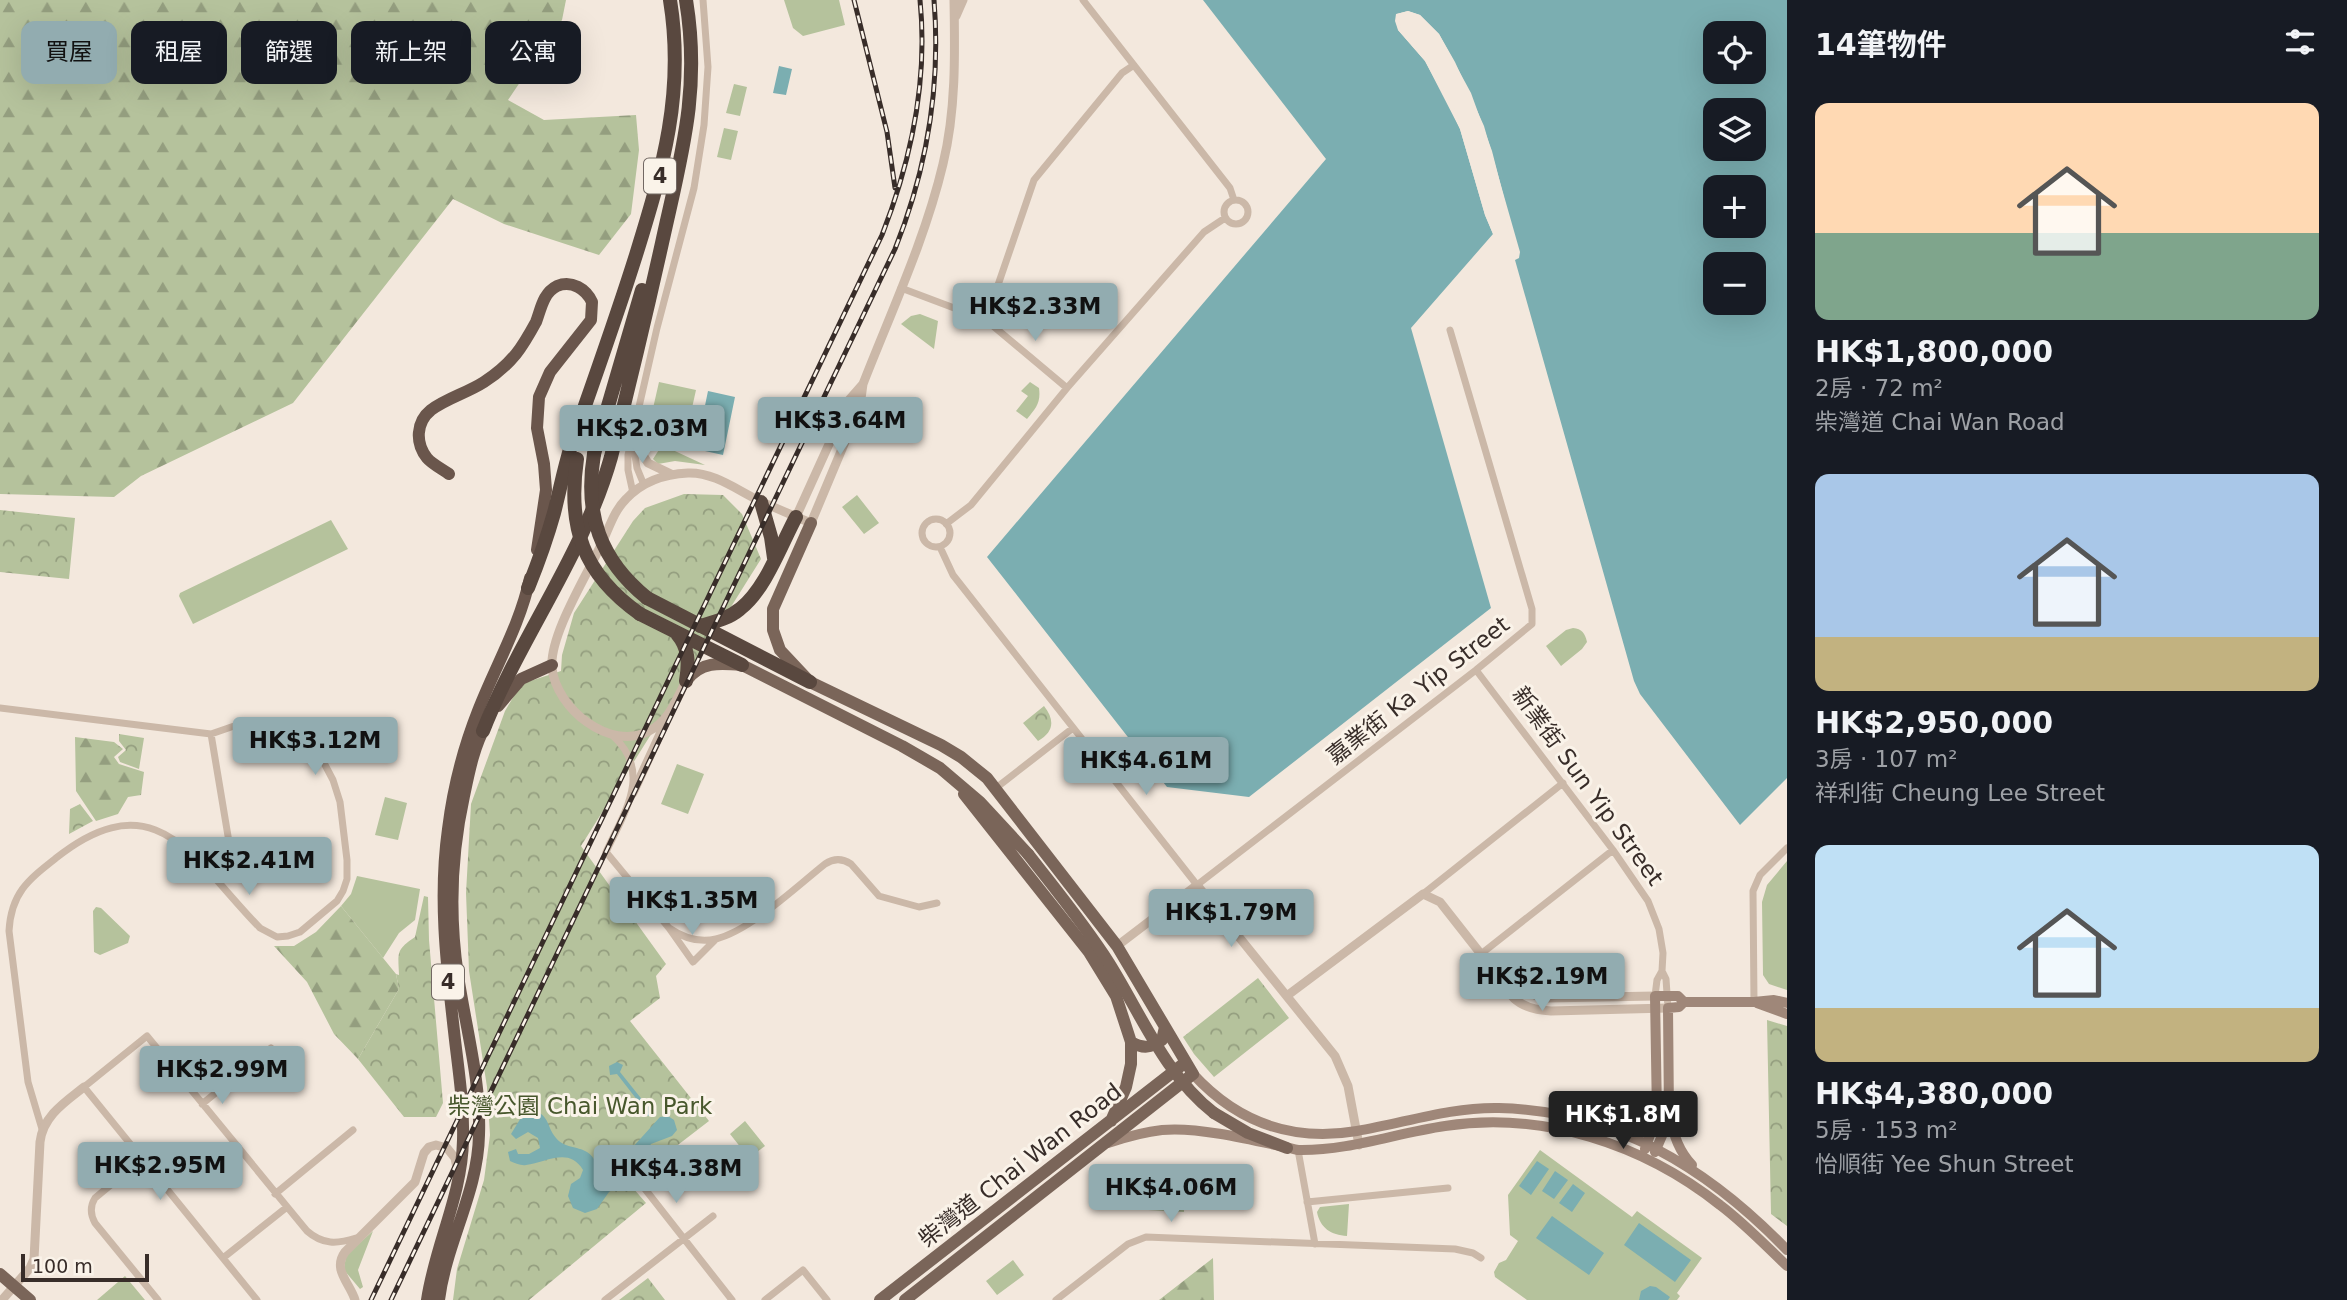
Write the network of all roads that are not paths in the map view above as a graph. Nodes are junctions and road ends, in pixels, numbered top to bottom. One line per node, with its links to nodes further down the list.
1 (670, 0): 15 (highway, 4)
2 (686, 0): 10 (highway, 4)
3 (703, 0): 18 (street)
4 (954, 0): 7 (street)
5 (962, 0): 7 (street)
6 (1083, 0): 8 (street)
7 (954, 21): 12 (street)
8 (1134, 65): 9 (street); 13 (street)
9 (1234, 200): 11 (street); 11 (street)
10 (670, 206): 30 (highway, bridge); 40 (highway, 4)
11 (1225, 218): 17 (street)
12 (901, 288): 13 (street); 16 (street)
13 (986, 320): 17 (street)
14 (1450, 330): 34 (street, 嘉業街 Ka Yip Street)
15 (607, 347): 29 (highway, 4); 31 (highway, bridge)
16 (863, 384): 24 (street); 25 (street)
17 (1067, 388): 26 (street)
18 (632, 437): 20 (street); 21 (street); 22 (street)
19 (449, 474): 29 (highway)
20 (671, 474): 21 (street); 23 (street)
21 (644, 485): 22 (street)
22 (633, 493): 32 (street)
23 (761, 502): 24 (street); 28 (highway)
24 (796, 517): 25 (street); 28 (highway)
25 (811, 523): 36 (main road)
26 (946, 524): 27 (street); 27 (street)
27 (940, 547): 39 (street)
28 (774, 559): 30 (highway)
29 (528, 588): 89 (highway, 4)
30 (700, 626): 36 (highway)
31 (676, 633): 33 (highway); 35 (highway)
32 (552, 665): 40 (highway); 41 (street)
33 (742, 665): 35 (main road); 43 (main road)
34 (1476, 670): 44 (street, 新業街 Sun Yip Street); 50 (street, 嘉業街 Ka Yip Street)
35 (686, 681): 38 (street)
36 (810, 682): 45 (main road)
37 (0, 708): 42 (street)
38 (668, 716): 41 (street); 46 (street)
39 (1073, 728): 45 (street); 50 (street)
40 (483, 731): 111 (highway, 4)
41 (610, 733): 46 (street)
42 (211, 734): 49 (street); 49 (street)
43 (951, 775): 69 (main road); 85 (main road, bridge)
44 (1563, 783): 48 (street, 新業街 Sun Yip Street); 51 (street)
45 (996, 788): 58 (main road)
46 (633, 793): 55 (street)
47 (1787, 848): 65 (street)
48 (1613, 850): 60 (street); 61 (street, 新業街 Sun Yip Street)
49 (211, 874): 78 (street)
50 (1197, 885): 58 (street, 嘉業街 Ka Yip Street); 62 (street)
51 (1435, 885): 52 (street); 53 (street)
52 (1423, 894): 53 (street); 62 (street)
53 (1440, 902): 60 (street)
54 (937, 903): 57 (street)
55 (669, 928): 56 (street); 59 (street)
56 (697, 939): 57 (street); 59 (street)
57 (716, 939): 59 (street)
58 (1117, 946): 68 (main road)
59 (701, 954)
60 (1481, 954): 63 (street)
61 (1662, 971): 63 (street, 新業街 Sun Yip Street); 64 (street, 新業街 Sun Yip Street)
62 (1288, 995): 81 (street)
63 (1655, 1002): 64 (main road); 74 (main road, 新業街 Sun Yip Street)
64 (1667, 1002): 65 (main road); 75 (main road, 新業街 Sun Yip Street)
65 (1754, 1002): 66 (main road); 67 (main road)
66 (1787, 1003)
67 (1787, 1014)
68 (1165, 1027): 69 (main road); 71 (main road)
69 (1131, 1042): 77 (main road)
70 (271, 1048): 76 (street)
71 (1185, 1063): 72 (main road); 77 (main road, 柴灣道 Chai Wan Road)
72 (1193, 1074): 81 (main road); 82 (main road, 柴灣道 Chai Wan Road)
73 (84, 1087): 76 (street); 78 (street); 86 (street)
74 (1657, 1092): 79 (main road); 84 (main road, 新業街 Sun Yip Street)
75 (1670, 1100): 84 (main road, 新業街 Sun Yip Street); 88 (main road)
76 (202, 1104): 92 (street)
77 (1111, 1121): 116 (main road, 柴灣道 Chai Wan Road)
78 (42, 1129): 104 (street)
79 (1613, 1129): 81 (main road); 84 (main road)
80 (353, 1130): 92 (street)
81 (1356, 1131): 83 (street)
82 (1102, 1144): 85 (main road, 柴灣道 Chai Wan Road); 117 (main road, 柴灣道 Chai Wan Road)
83 (1359, 1145): 85 (main road, 柴灣道 Chai Wan Road); 87 (main road, 柴灣道 Chai Wan Road)
84 (1651, 1147): 87 (main road, 新業街 Sun Yip Street); 88 (main road)
85 (1293, 1149): 93 (street)
86 (142, 1159): 100 (street); 108 (street)
87 (1646, 1159): 102 (main road, 柴灣道 Chai Wan Road)
88 (1709, 1180): 99 (main road)
89 (458, 1188): 96 (street); 110 (highway, 4)
90 (1448, 1188): 93 (street)
91 (645, 1189): 97 (street)
92 (275, 1194): 94 (street)
93 (1307, 1202): 98 (street)
94 (286, 1207): 96 (street); 100 (street)
95 (713, 1216): 97 (street)
96 (356, 1238): 105 (street)
97 (684, 1238): 112 (street); 113 (street)
98 (1315, 1244): 101 (street); 118 (street)
99 (1787, 1250)
100 (223, 1258): 109 (street)
101 (1481, 1258)
102 (1787, 1266)
103 (0, 1274): 104 (main road)
104 (14, 1286): 106 (street); 107 (main road)
105 (356, 1299)
106 (1, 1300)
107 (30, 1300)
108 (158, 1300)
109 (257, 1300)
110 (427, 1300)
111 (439, 1300)
112 (605, 1300)
113 (732, 1300)
114 (765, 1300): 115 (street)
115 (827, 1300)
116 (880, 1300)
117 (905, 1300)
118 (1056, 1300)

